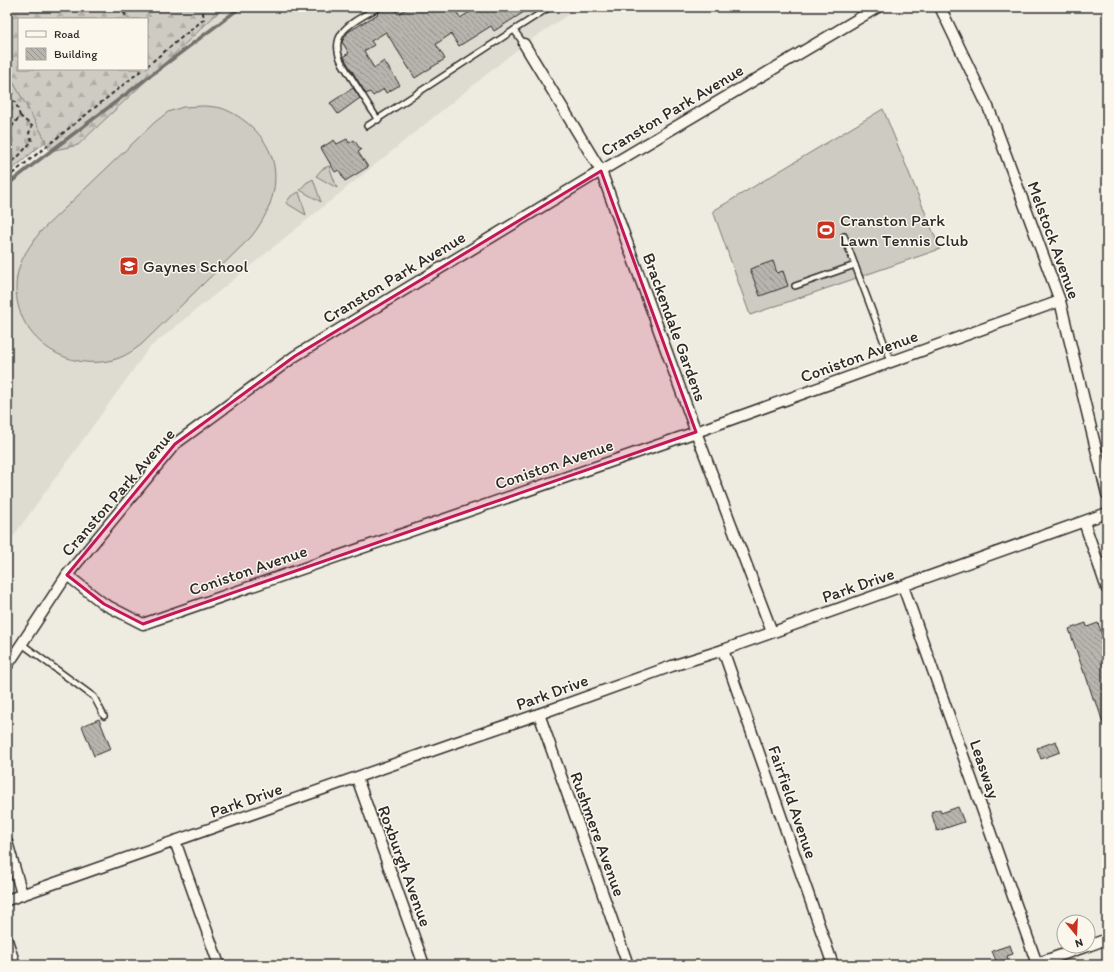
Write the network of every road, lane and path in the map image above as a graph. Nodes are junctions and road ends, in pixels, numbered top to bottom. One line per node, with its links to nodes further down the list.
1 (119, 7): 7 (path)
2 (202, 7): 10 (path)
3 (379, 7): 14 (lane)
4 (550, 7): 8 (lane)
5 (878, 7): 18 (street, Cranston Park Avenue)
6 (940, 7): 23 (street, Melstock Avenue)
7 (128, 18)
8 (514, 30): 9 (lane); 14 (lane)
9 (524, 44): 18 (street, Brackendale Gardens)
10 (148, 65)
11 (142, 70): 19 (path)
12 (7, 96): 13 (path)
13 (20, 116): 16 (path); 17 (path)
14 (378, 120): 15 (lane)
15 (367, 126)
16 (7, 133)
17 (7, 165)
18 (601, 171): 25 (street, Brackendale Gardens); 29 (street, Cranston Park Avenue)
19 (7, 178)
20 (844, 236): 21 (lane)
21 (855, 265): 22 (lane); 24 (lane)
22 (794, 286)
23 (1060, 301): 24 (street, Coniston Avenue); 26 (street, Melstock Avenue)
24 (891, 361): 25 (street, Coniston Avenue)
25 (696, 432): 29 (street, Coniston Avenue); 32 (street, Brackendale Gardens)
26 (1107, 494)
27 (1107, 513): 28 (street, Park Drive)
28 (1084, 522): 30 (street, Park Drive); 31 (street)
29 (67, 575): 33 (street, Cranston Park Avenue)
30 (904, 586): 32 (street, Park Drive); 47 (street, Leasway)
31 (1107, 588)
32 (772, 632): 34 (street, Park Drive)
33 (22, 644): 35 (street, Cranston Park Avenue); 37 (lane)
34 (723, 650): 36 (street, Park Drive); 52 (street, Fairfield Avenue)
35 (7, 666)
36 (539, 714): 38 (street, Park Drive); 51 (street, Rushmere Avenue)
37 (104, 716)
38 (356, 778): 39 (street, Park Drive); 50 (street, Roxburgh Avenue)
39 (175, 841): 41 (street, Park Drive); 49 (street)
40 (7, 842): 41 (street)
41 (22, 894): 42 (street, Park Drive)
42 (7, 900)
43 (1107, 939): 45 (street)
44 (7, 940): 48 (street)
45 (1096, 943)
46 (1064, 954): 47 (street)
47 (1035, 964)
48 (16, 965)
49 (219, 965)
50 (424, 965)
51 (628, 965)
52 (833, 965)

